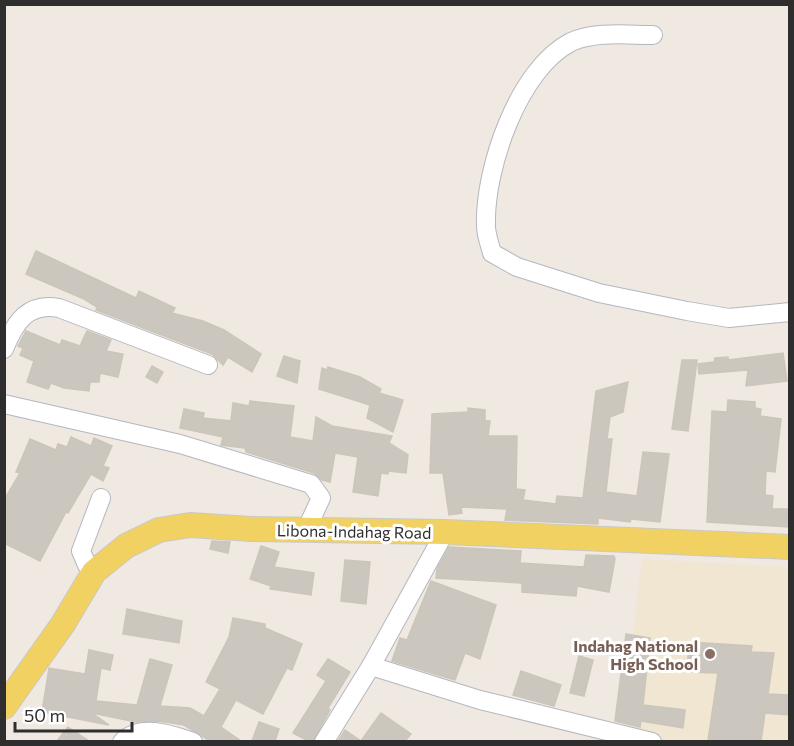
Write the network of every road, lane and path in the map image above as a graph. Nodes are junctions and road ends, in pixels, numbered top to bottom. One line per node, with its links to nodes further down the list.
1 (653, 35): 2 (street)
2 (789, 312)
3 (4, 349): 4 (street)
4 (208, 365)
5 (4, 404): 7 (street)
6 (101, 498): 10 (street)
7 (306, 530): 8 (main road, Libona-Indahag Road); 10 (main road, Libona-Indahag Road)
8 (445, 532): 9 (main road, Libona-Indahag Road); 11 (street)
9 (789, 547)
10 (94, 573): 12 (main road, Libona-Indahag Road)
11 (371, 666): 15 (street); 16 (street)
12 (4, 707)
13 (122, 741): 14 (street)
14 (193, 741)
15 (324, 741)
16 (652, 741)

